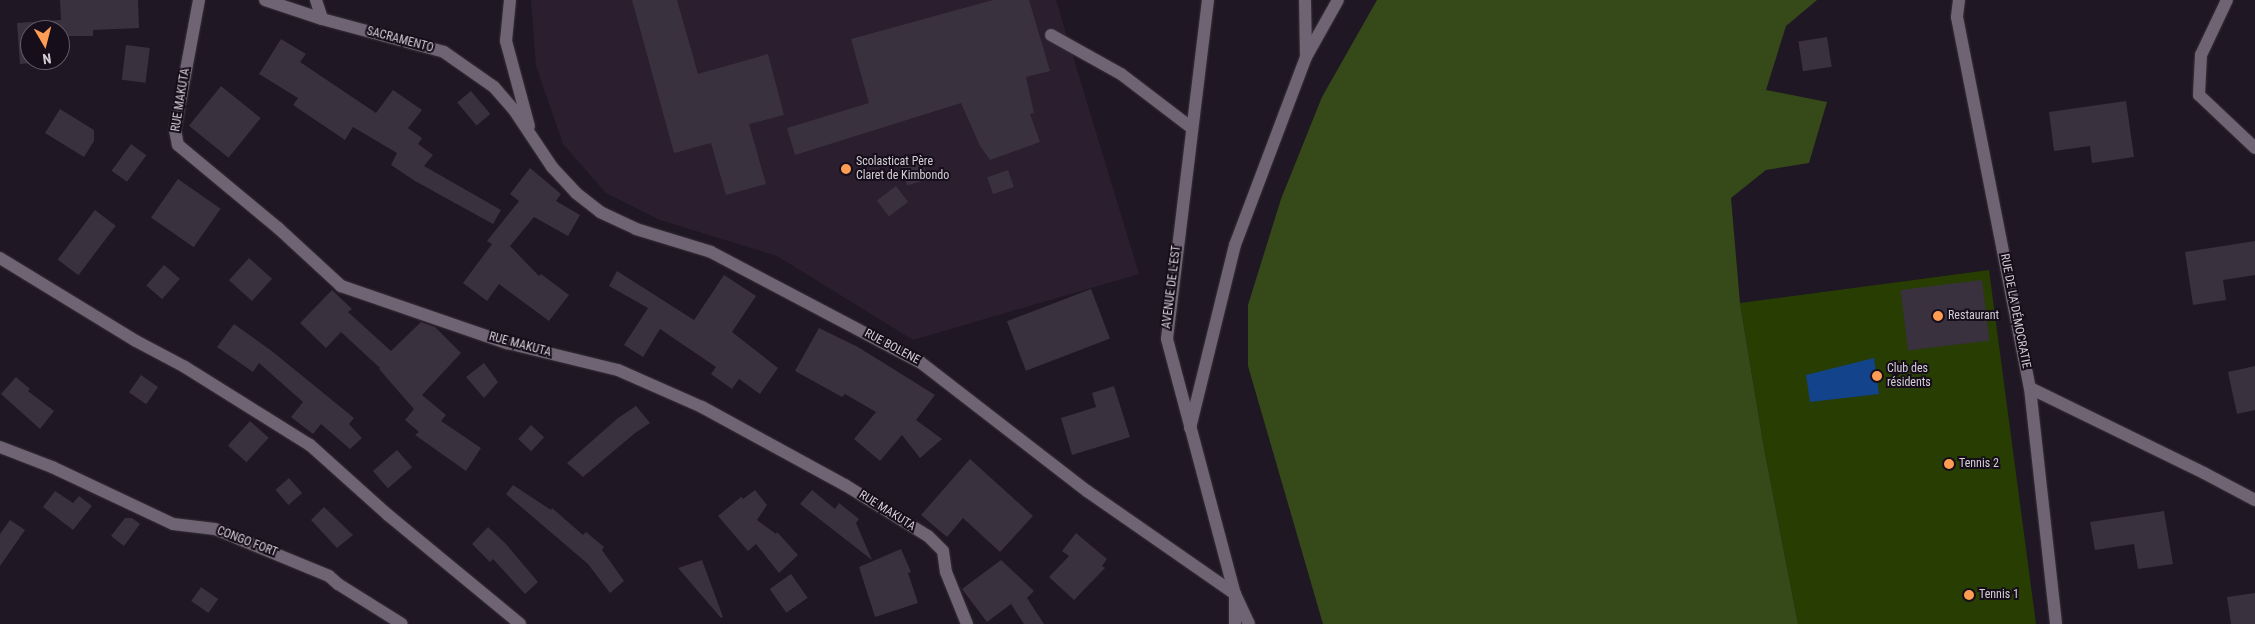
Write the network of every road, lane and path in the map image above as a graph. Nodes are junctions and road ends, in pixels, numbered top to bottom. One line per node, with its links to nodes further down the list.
1 (199, 0): 24 (street, RUE MAKUTA)
2 (265, 0): 10 (street, SACRAMENTO)
3 (316, 0): 10 (street)
4 (510, 0): 14 (street)
5 (1208, 0): 13 (street, AVENUE DE L'EST)
6 (1305, 0): 12 (street)
7 (1338, 0): 12 (street)
8 (1959, 0): 17 (street, RUE DE LA DÉMOCRATIE)
9 (2228, 0): 15 (street)
10 (322, 18): 14 (street, SACRAMENTO)
11 (1051, 35): 13 (street)
12 (1306, 57): 18 (street)
13 (1192, 128): 18 (street, AVENUE DE L'EST)
14 (532, 138): 21 (street, RUE BOLENE)
15 (2255, 148)
16 (0, 258): 23 (street)
17 (2030, 388): 20 (street); 27 (street, RUE DE LA DÉMOCRATIE)
18 (1190, 430): 21 (street, AVENUE DE L'EST)
19 (0, 447): 22 (street, CONGO FORT)
20 (2255, 500)
21 (1235, 594): 25 (street); 26 (street, AVENUE DE L'EST)
22 (402, 624)
23 (520, 624)
24 (967, 624)
25 (1235, 624)
26 (1249, 624)
27 (2056, 624)

